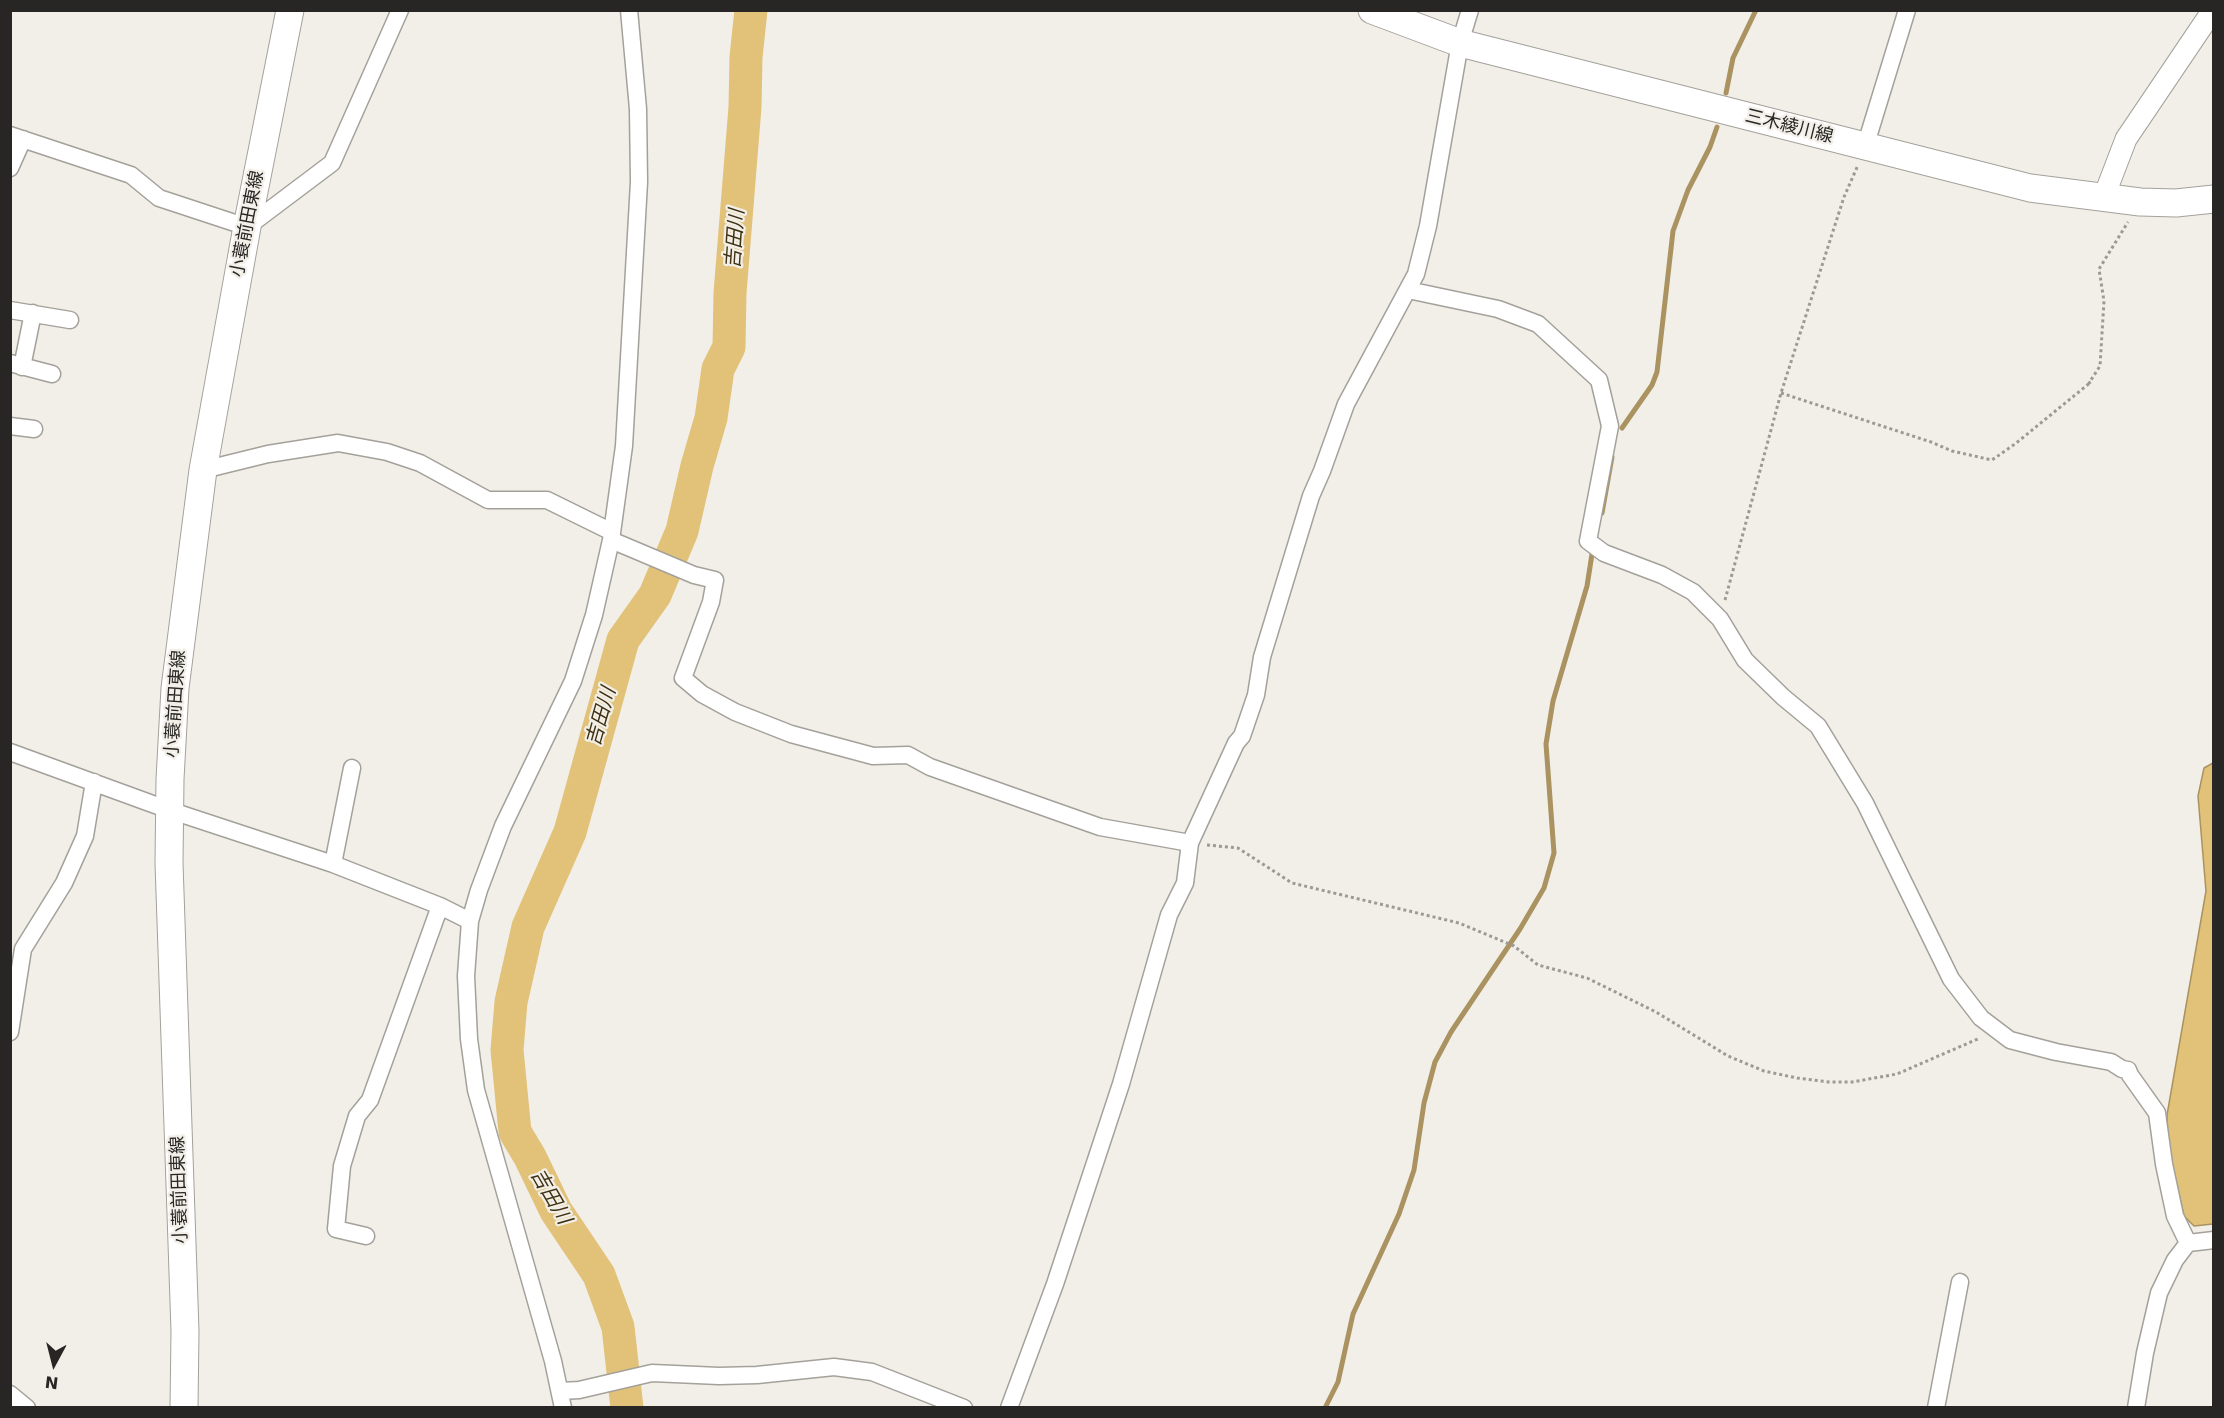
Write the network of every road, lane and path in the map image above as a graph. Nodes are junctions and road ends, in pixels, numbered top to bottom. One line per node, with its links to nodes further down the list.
1 (290, 10): 15 (main road, 小蓑前田東線)
2 (400, 10): 15 (street)
3 (629, 10): 26 (street)
4 (1372, 10): 8 (main road, 三木綾川線)
5 (1470, 10): 8 (street)
6 (1907, 10): 10 (street)
7 (2213, 10): 12 (street)
8 (1460, 43): 10 (main road, 三木綾川線); 16 (street)
9 (17, 137): 11 (street); 15 (street)
10 (1865, 147): 12 (main road, 三木綾川線); 22 (path)
11 (10, 168)
12 (2103, 199): 14 (main road, 三木綾川線)
13 (2214, 199): 14 (main road, 三木綾川線)
14 (2140, 202): 22 (path)
15 (247, 227): 25 (main road, 小蓑前田東線)
16 (1408, 290): 27 (street); 32 (street)
17 (10, 310): 18 (street)
18 (33, 313): 19 (street); 20 (street)
19 (70, 320)
20 (16, 365): 21 (street)
21 (52, 374)
22 (1781, 393): 27 (path)
23 (10, 426): 24 (street)
24 (34, 429)
25 (203, 470): 26 (street); 31 (main road, 小蓑前田東線)
26 (612, 536): 32 (street); 35 (street)
27 (1720, 620): 36 (street)
28 (10, 752): 30 (street)
29 (352, 768): 33 (street)
30 (94, 782): 31 (street); 37 (street)
31 (169, 810): 33 (street); 45 (main road, 小蓑前田東線)
32 (1190, 843): 36 (path); 47 (street)
33 (333, 864): 34 (street)
34 (440, 906): 35 (street); 38 (street)
35 (470, 921): 43 (street)
36 (1998, 1030): 40 (street)
37 (10, 1032)
38 (366, 1236)
39 (2214, 1240): 40 (street)
40 (2188, 1243): 49 (street)
41 (1960, 1282): 48 (street)
42 (10, 1394): 44 (street)
43 (562, 1399): 46 (street)
44 (27, 1407)
45 (184, 1407)
46 (964, 1407)
47 (1009, 1407)
48 (1936, 1407)
49 (2136, 1407)

